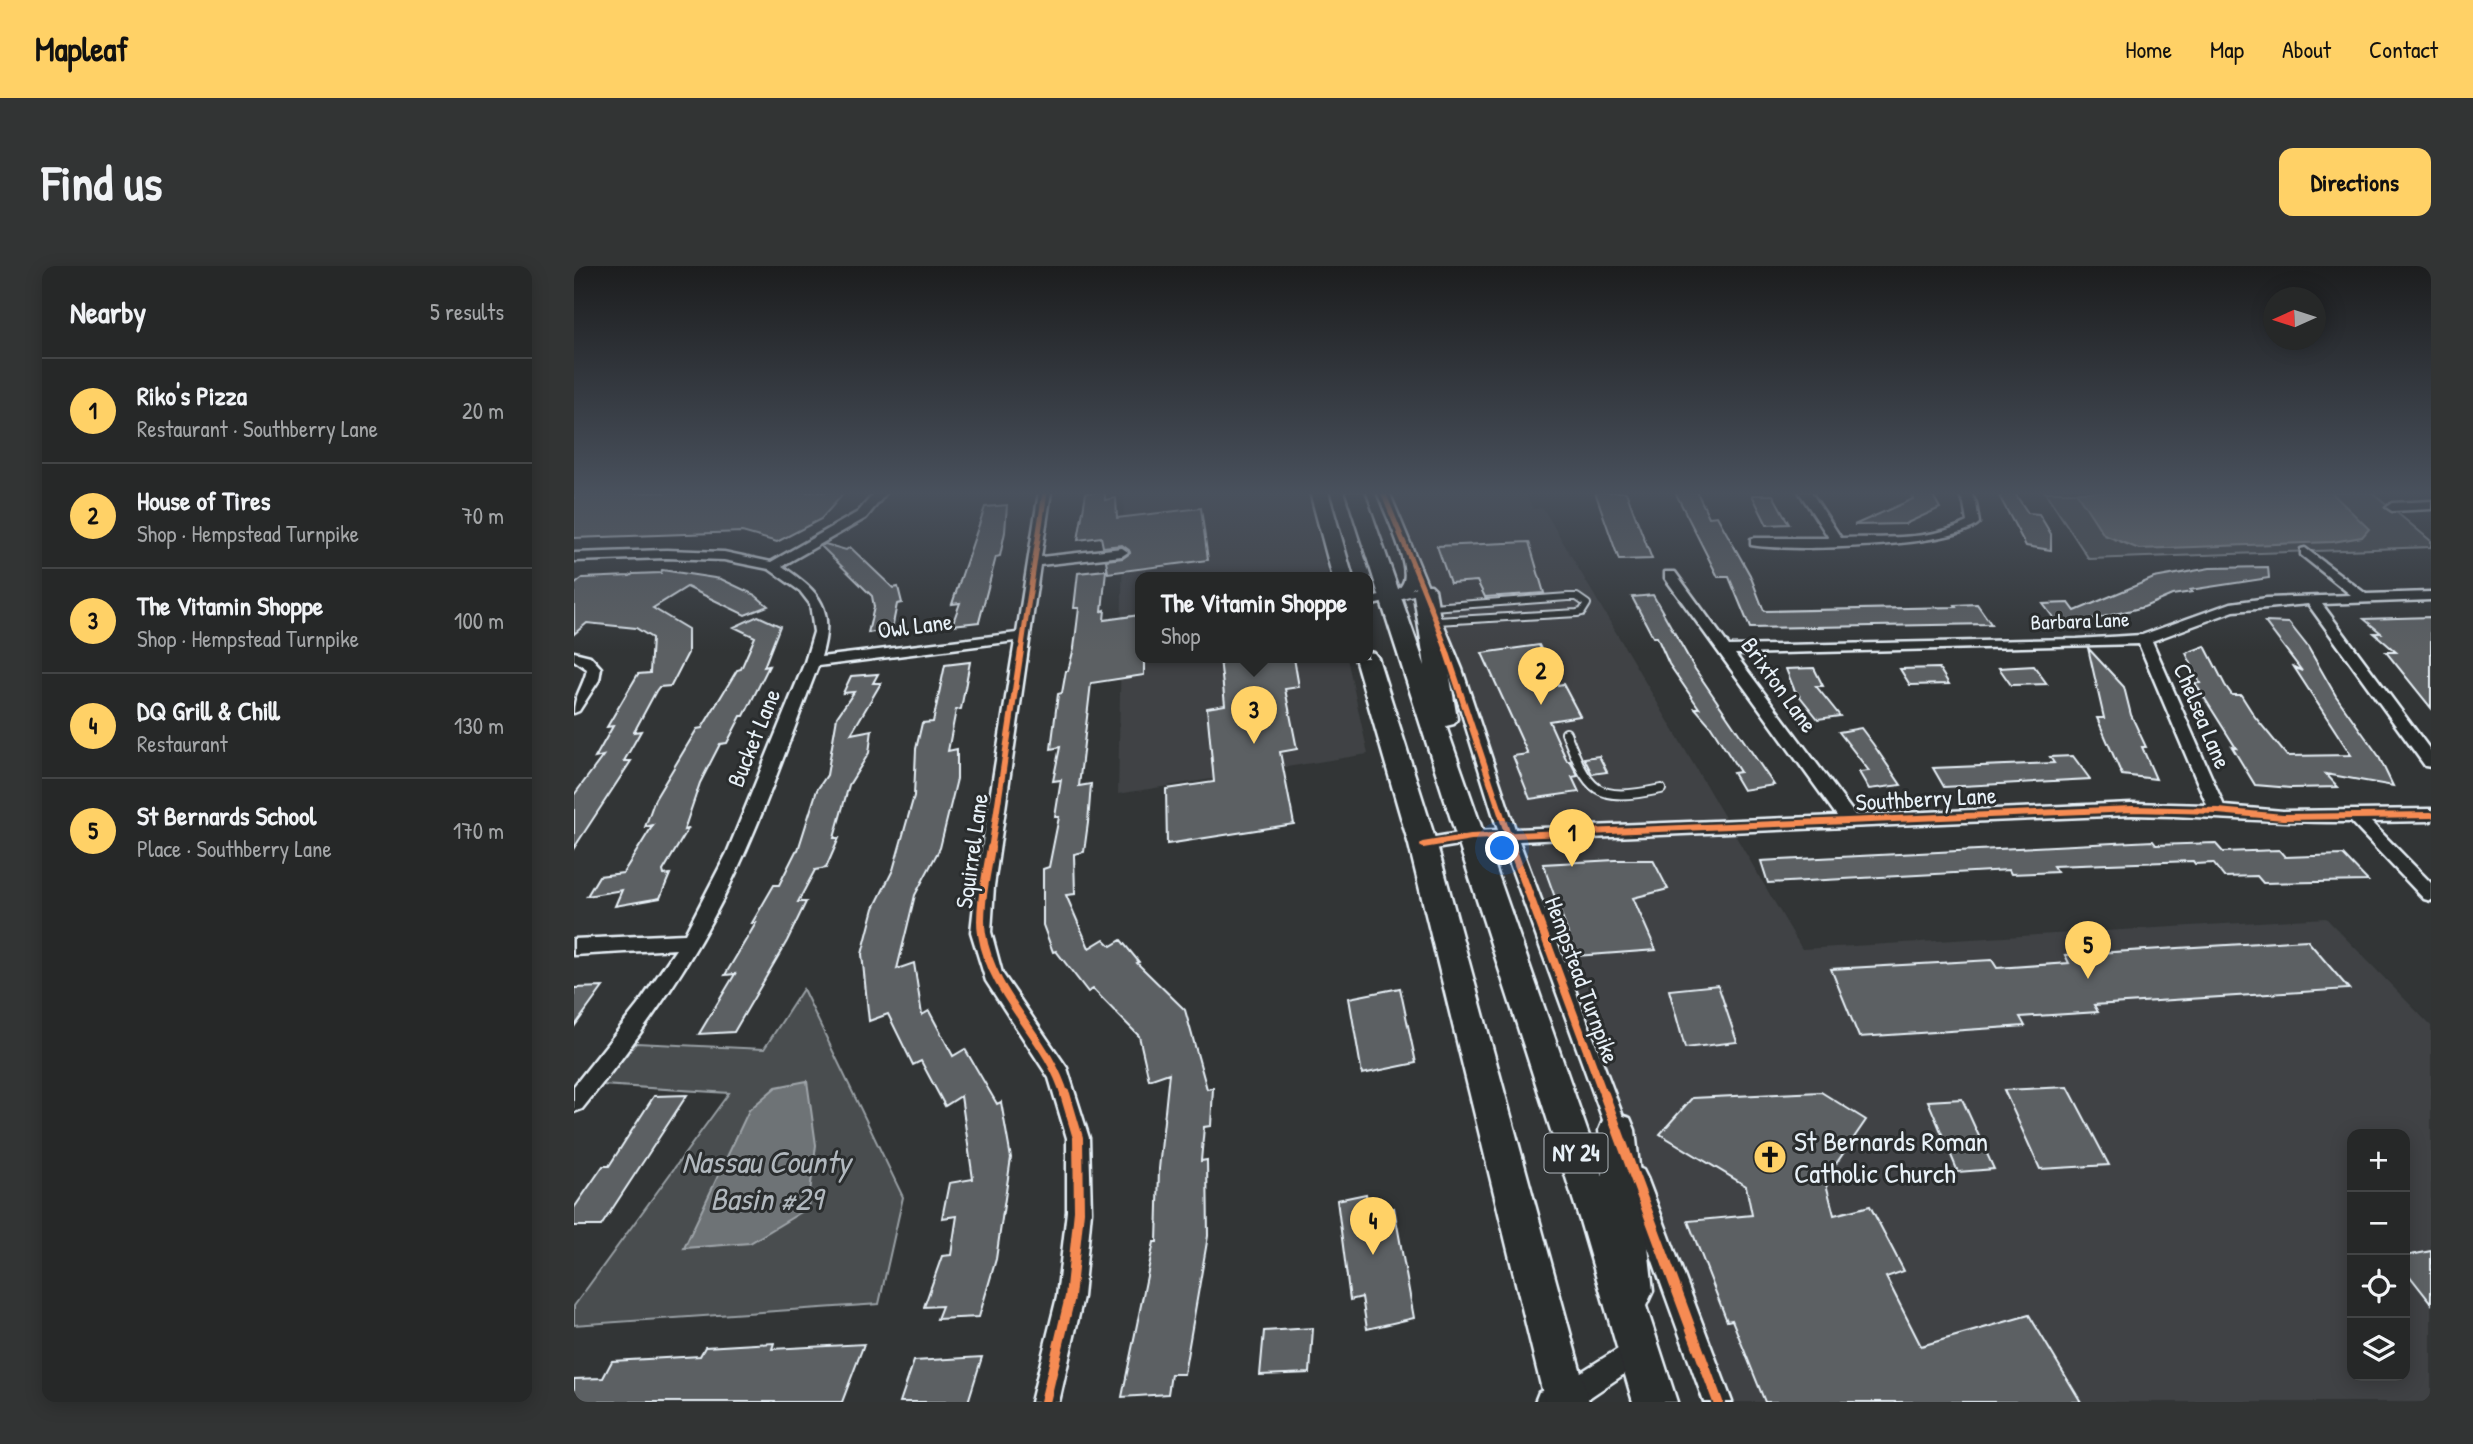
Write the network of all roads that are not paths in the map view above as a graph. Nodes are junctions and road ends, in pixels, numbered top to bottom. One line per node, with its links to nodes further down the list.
1 (811, 545): 11 (street)
2 (1037, 545): 9 (street, Squirrel Lane)
3 (1334, 545): 12 (main road)
4 (1367, 545): 13 (main road, NY 24)
5 (1403, 545): 10 (street, Hempstead Turnpike)
6 (1122, 552): 9 (street)
7 (2305, 552): 17 (street)
8 (574, 557): 11 (street, Bucket Lane)
9 (1035, 562): 21 (street, Squirrel Lane)
10 (1410, 565): 19 (street); 20 (street, Hempstead Turnpike)
11 (774, 566): 25 (street, Bucket Lane)
12 (1341, 572)
13 (1373, 572)
14 (1373, 574): 19 (main road, NY 24)
15 (1670, 575): 23 (street, Brixton Lane)
16 (2431, 596): 17 (street, Barbara Lane)
17 (2364, 599): 18 (street, Barbara Lane)
18 (2312, 600): 22 (street, Barbara Lane); 29 (street)
19 (1379, 601): 20 (lane); 31 (main road, NY 24)
20 (1431, 606): 20 (lane); 31 (main road); 36 (street, Hempstead Turnpike)
21 (1023, 635): 25 (street, Owl Lane); 46 (street, Squirrel Lane)
22 (2144, 639): 23 (street, Barbara Lane); 32 (street, Chelsea Lane)
23 (1725, 650): 35 (street, Brixton Lane)
24 (574, 656): 27 (street)
25 (812, 662): 40 (street, Bucket Lane)
26 (1368, 663): 38 (main road, NY 24)
27 (574, 708)
28 (1566, 733): 30 (lane)
29 (2431, 762)
30 (1661, 789)
31 (1457, 794): 37 (main road, NY 24)
32 (2218, 811): 34 (street, Southberry Lane); 35 (street, Southberry Lane)
33 (2431, 815): 34 (street, Southberry Lane)
34 (2357, 818): 39 (street)
35 (1850, 822): 36 (street, Southberry Lane)
36 (1508, 836): 37 (street, Southberry Lane); 43 (street, Hempstead Turnpike)
37 (1471, 837): 38 (street, Southberry Lane); 44 (main road, NY 24)
38 (1423, 845): 45 (main road, NY 24)
39 (2431, 894)
40 (691, 941): 41 (street); 42 (street, Bucket Lane)
41 (574, 947)
42 (574, 1102)
43 (1617, 1130): 44 (main road); 48 (street, Hempstead Turnpike)
44 (1639, 1349): 45 (street); 47 (main road, NY 24)
45 (1561, 1400)
46 (1045, 1402)
47 (1655, 1402)
48 (1718, 1402)

